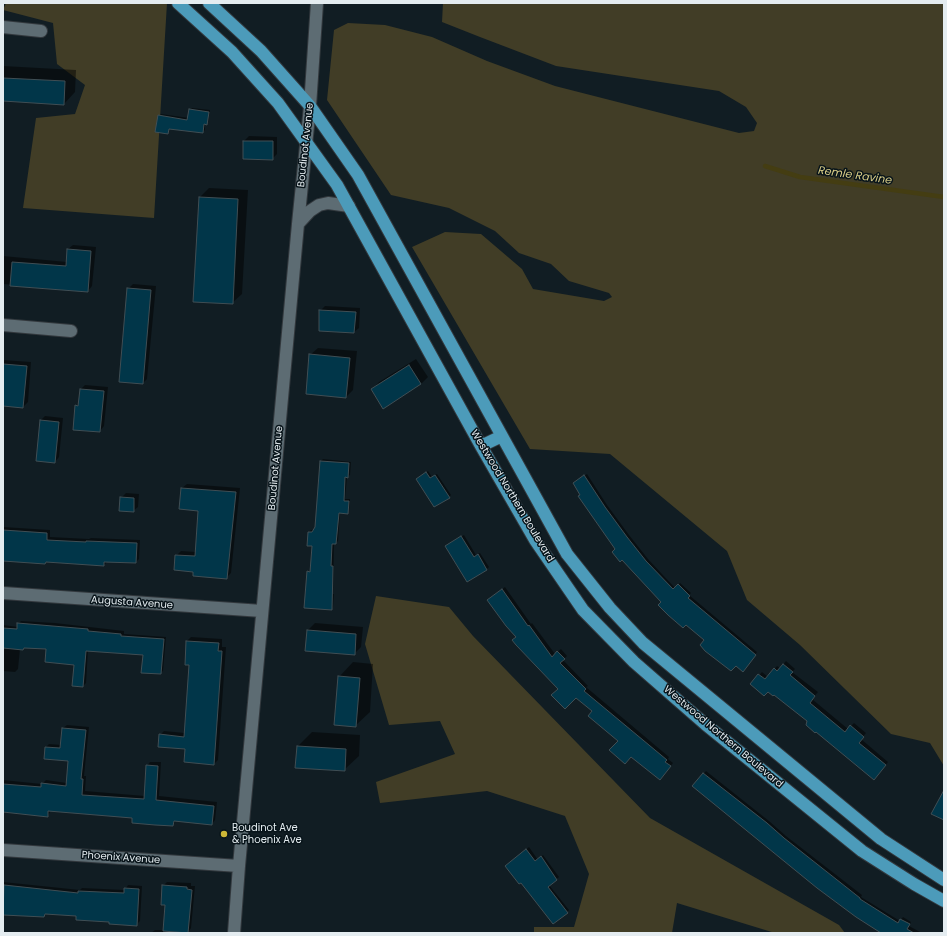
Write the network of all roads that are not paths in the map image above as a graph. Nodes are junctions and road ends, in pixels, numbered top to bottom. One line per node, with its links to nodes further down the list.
1 (178, 3): 7 (main road, Westwood Northern Boulevard)
2 (209, 3): 6 (main road, Westwood Northern Boulevard)
3 (317, 3): 6 (street, Boudinot Avenue)
4 (3, 28): 5 (street)
5 (42, 31)
6 (310, 106): 7 (street, Boudinot Avenue); 12 (main road, Westwood Northern Boulevard)
7 (306, 142): 8 (main road, Westwood Northern Boulevard); 9 (street, Boudinot Avenue)
8 (349, 206): 9 (street); 13 (main road, Westwood Northern Boulevard)
9 (298, 224): 15 (street, Boudinot Avenue)
10 (3, 325): 11 (street)
11 (71, 331)
12 (502, 436): 13 (main road); 18 (main road, Westwood Northern Boulevard)
13 (481, 446): 19 (main road, Westwood Northern Boulevard)
14 (3, 593): 15 (street, Augusta Avenue)
15 (262, 611): 17 (street, Boudinot Avenue)
16 (3, 850): 17 (street, Phoenix Avenue)
17 (239, 866): 20 (street, Boudinot Avenue)
18 (944, 880)
19 (944, 901)
20 (234, 933)

